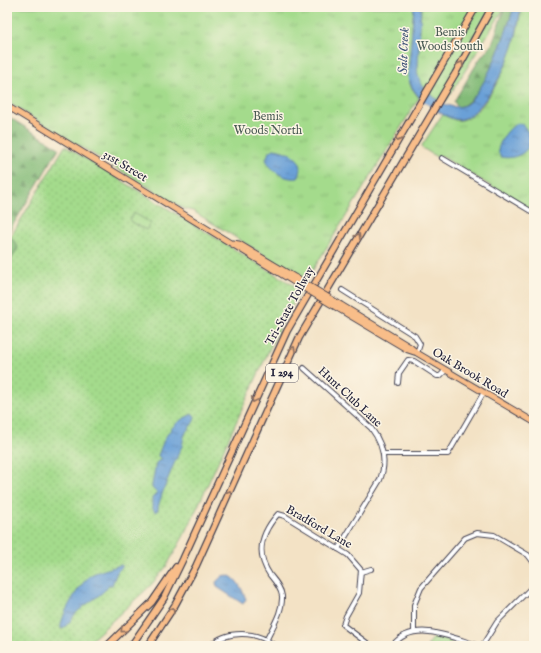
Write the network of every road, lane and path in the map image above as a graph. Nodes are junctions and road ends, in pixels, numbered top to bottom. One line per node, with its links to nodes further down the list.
1 (476, 7): 15 (highway, Tri-State Tollway / I 294, one-way to 15)
2 (492, 7): 23 (highway, Tri-State Tollway / I 294, one-way to 2)
3 (7, 106): 7 (main road, 31st Street, bridge)
4 (442, 158): 5 (street)
5 (534, 214)
6 (342, 290): 8 (street)
7 (340, 307): 8 (main road, Oak Brook Road)
8 (417, 353): 10 (main road, Oak Brook Road)
9 (304, 368): 14 (street, Hunt Club Lane)
10 (446, 370): 11 (street); 12 (main road, Oak Brook Road)
11 (398, 383)
12 (484, 392): 13 (main road, Oak Brook Road); 14 (street)
13 (534, 422)
14 (383, 454): 16 (street, Hunt Club Lane)
15 (196, 532): 24 (highway, one-way to 24); 25 (highway, Tri-State Tollway / I 294)
16 (338, 549): 19 (street, Bradford Lane); 22 (street, Bradford Lane)
17 (534, 563): 21 (street)
18 (371, 569): 19 (street)
19 (361, 572): 28 (street)
20 (534, 586): 30 (street)
21 (414, 631): 29 (street); 30 (street)
22 (267, 639): 26 (street); 27 (street)
23 (149, 645)
24 (107, 646)
25 (131, 646)
26 (210, 646)
27 (275, 646)
28 (371, 646)
29 (392, 646)
30 (481, 646)

